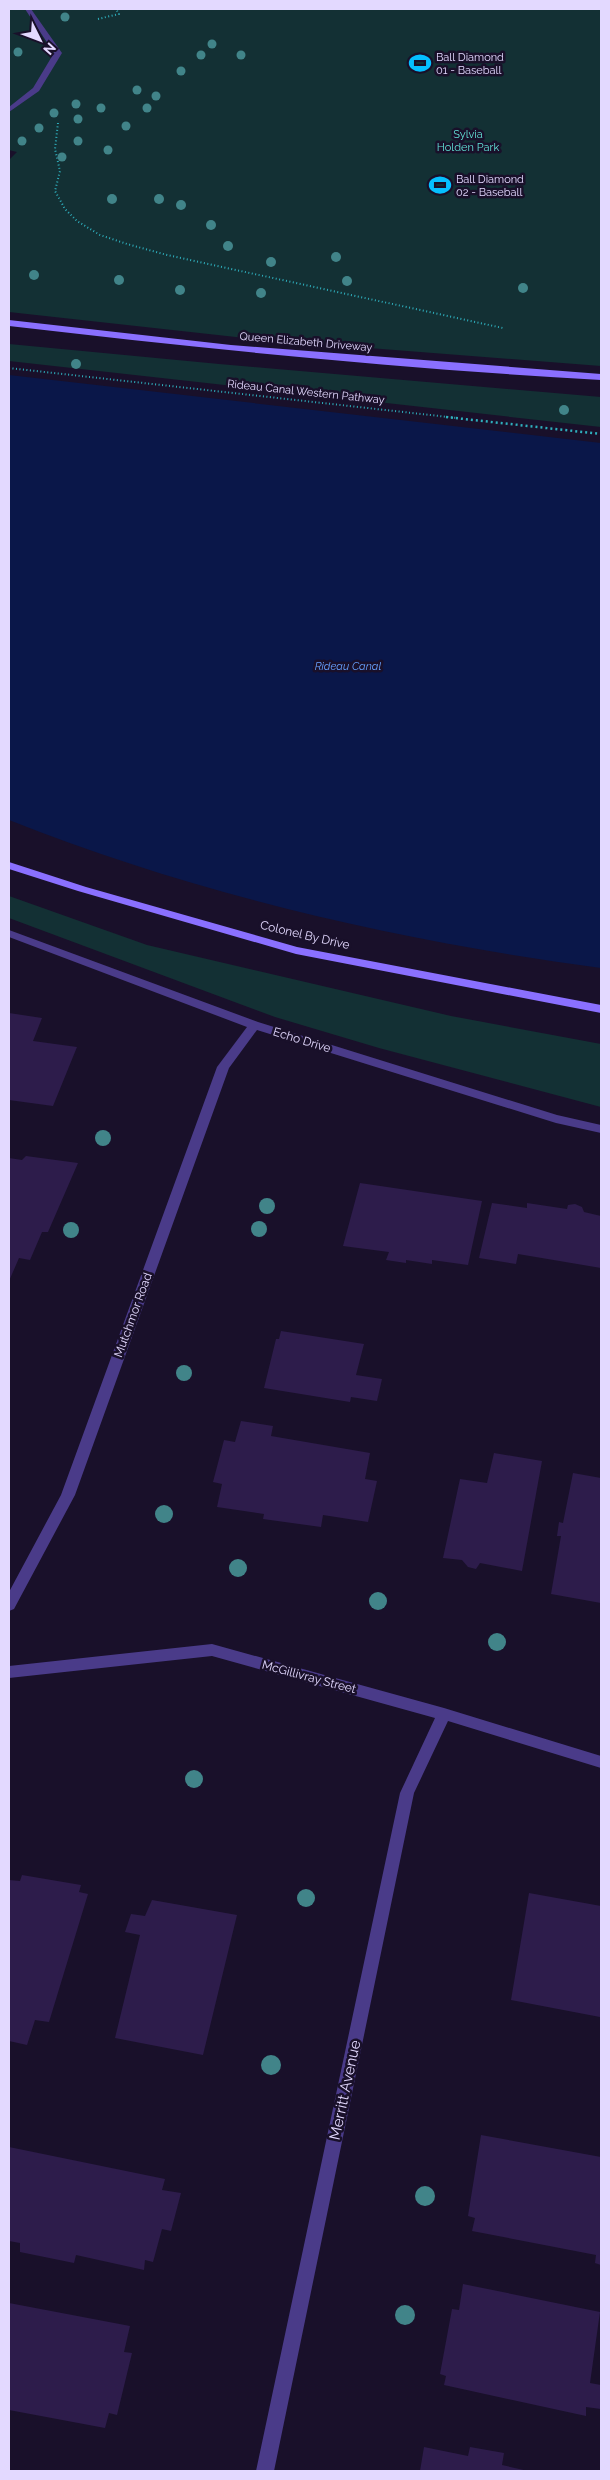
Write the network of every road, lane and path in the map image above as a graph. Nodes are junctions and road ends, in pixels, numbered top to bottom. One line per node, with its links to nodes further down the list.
1 (28, 9): 4 (street)
2 (116, 9): 3 (path)
3 (98, 19)
4 (9, 110)
5 (59, 115): 7 (path)
6 (9, 323): 9 (main road, Queen Elizabeth Driveway)
7 (512, 331)
8 (9, 368): 10 (path, Rideau Canal Western Pathway)
9 (601, 377)
10 (601, 434)
11 (9, 865): 13 (main road, Colonel By Drive)
12 (9, 933): 14 (street, Echo Drive)
13 (601, 1009)
14 (254, 1025): 15 (street, Echo Drive); 16 (street, Mutchmor Road)
15 (601, 1129)
16 (9, 1605)
17 (9, 1672): 18 (street, McGillivray Street)
18 (444, 1714): 19 (street, McGillivray Street); 20 (street, Merritt Avenue)
19 (601, 1762)
20 (265, 2471)

